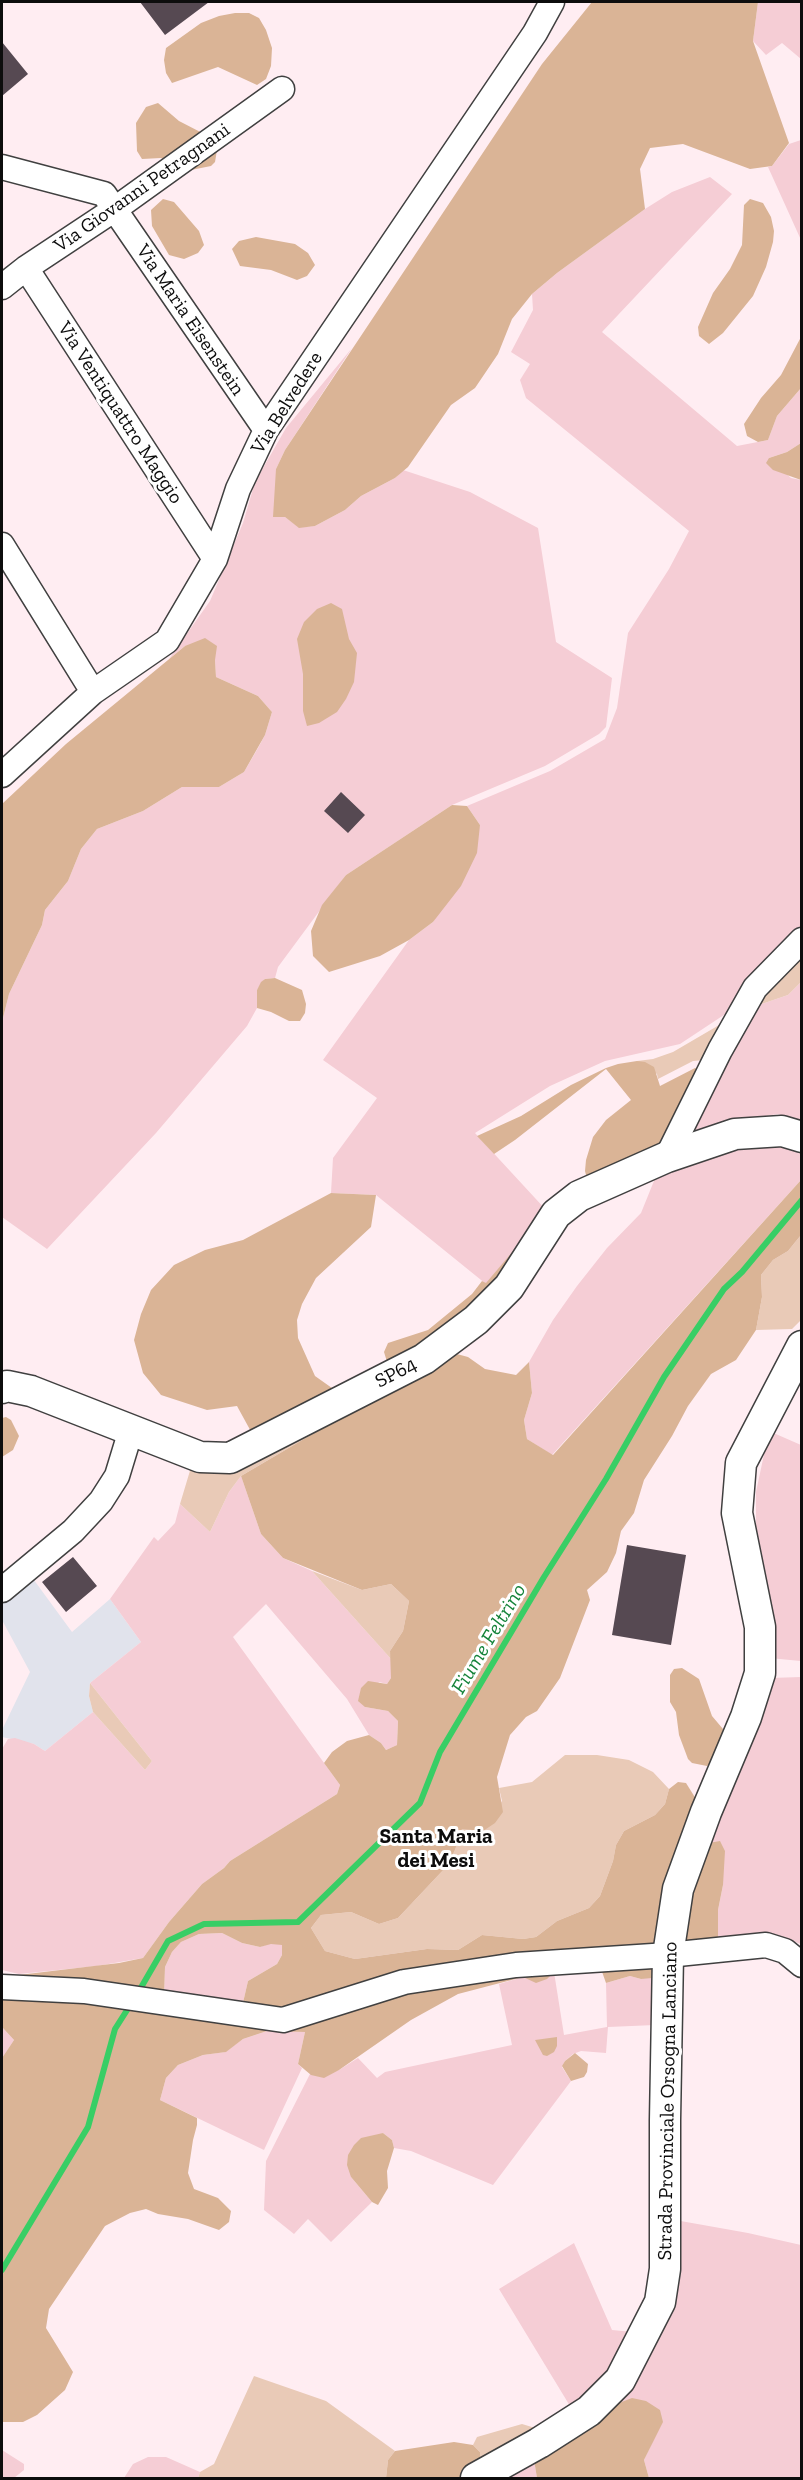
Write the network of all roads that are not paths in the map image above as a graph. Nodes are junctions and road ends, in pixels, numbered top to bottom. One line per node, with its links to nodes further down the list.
1 (552, 2): 7 (street, Via Belvedere)
2 (282, 88): 4 (street, Via Giovanni Petragnani)
3 (2, 167): 4 (street, Via Maria Eisenstein)
4 (115, 209): 5 (street, Via Giovanni Petragnani); 7 (street, Via Maria Eisenstein)
5 (26, 268): 6 (street, Via Giovanni Petragnani); 9 (street, Via Ventiquattro Maggio)
6 (2, 287)
7 (266, 430): 9 (street, Via Belvedere)
8 (2, 545): 10 (street)
9 (215, 559): 11 (street, Via Belvedere)
10 (10, 574): 11 (street)
11 (93, 692): 12 (street, Via Belvedere)
12 (2, 775)
13 (801, 940): 15 (street)
14 (801, 1137): 15 (street, SP64)
15 (667, 1157): 18 (street, SP64)
16 (801, 1346): 20 (street, Strada Provinciale Orsogna Lanciano)
17 (2, 1388): 18 (street, SP64)
18 (131, 1430): 19 (street)
19 (2, 1590)
20 (668, 1955): 21 (street); 22 (street); 23 (street, Strada Provinciale Orsogna Lanciano)
21 (801, 1965)
22 (2, 1987)
23 (476, 2478)

